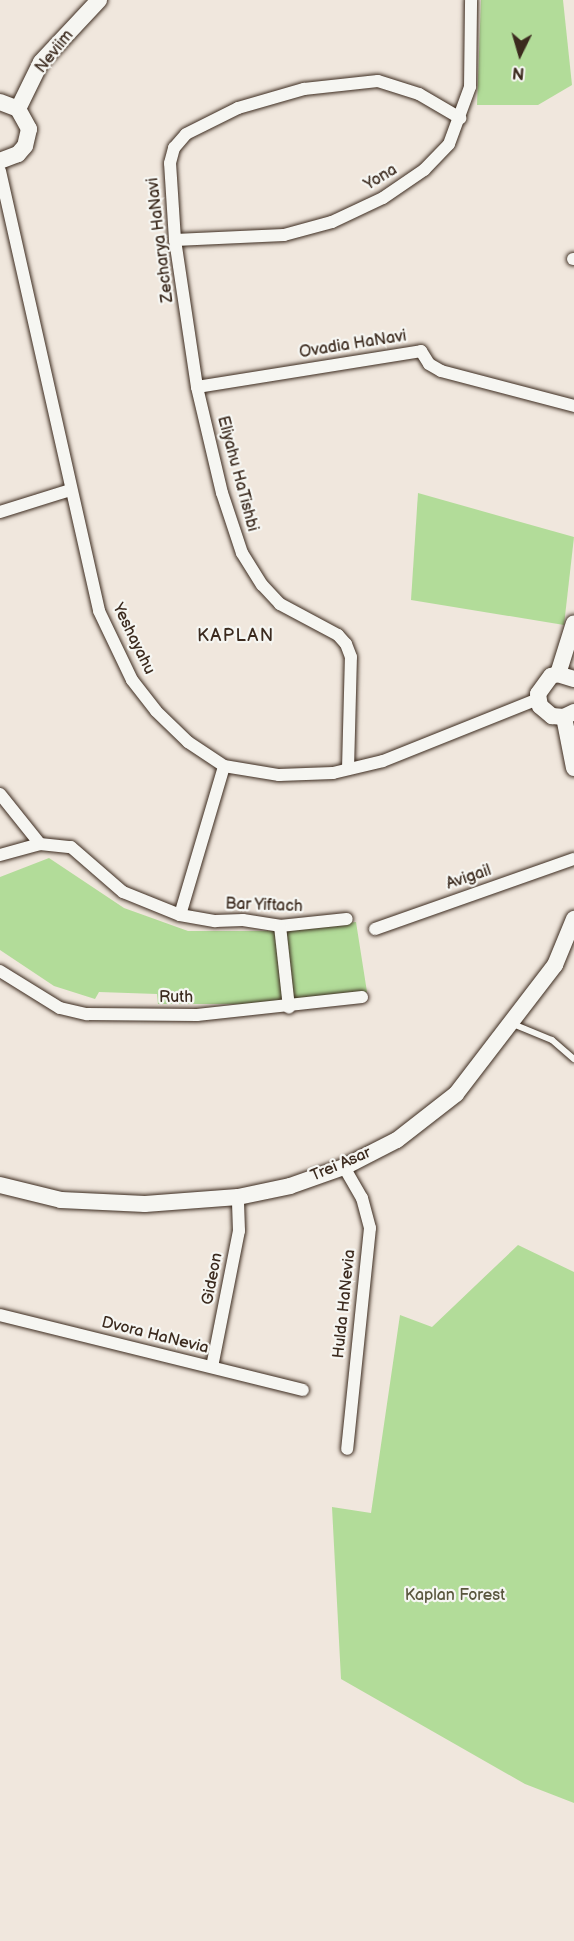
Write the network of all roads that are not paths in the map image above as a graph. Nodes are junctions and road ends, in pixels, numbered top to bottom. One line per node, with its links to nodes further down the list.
1 (99, 0): 4 (street, Neviim)
2 (471, 0): 5 (street, Yona)
3 (0, 102): 4 (street)
4 (18, 109): 6 (street)
5 (460, 118): 8 (street, Yona); 8 (street, Zecharya HaNavi)
6 (0, 161)
7 (0, 171): 11 (street, Yeshayahu)
8 (175, 240): 9 (street, Zecharya HaNavi)
9 (197, 387): 10 (street, Ovadia HaNavi); 19 (street, Eliyahu HaTishbi)
10 (574, 406)
11 (70, 490): 12 (street); 17 (street, Yeshayahu)
12 (0, 512)
13 (574, 623): 14 (street)
14 (566, 677): 15 (street)
15 (538, 699): 16 (street); 19 (street, Yeshayahu)
16 (569, 715): 18 (street)
17 (224, 766): 19 (street, Yeshayahu); 24 (street)
18 (574, 768)
19 (348, 769)
20 (0, 794): 21 (street)
21 (40, 843): 22 (street); 24 (street, Bar Yiftach)
22 (0, 855)
23 (574, 859): 28 (street, Avigail)
24 (180, 915): 27 (street, Bar Yiftach)
25 (347, 918): 27 (street, Bar Yiftach)
26 (574, 919): 32 (street, Trei Asar)
27 (280, 926): 31 (street)
28 (375, 929)
29 (0, 971): 31 (street, Ruth)
30 (362, 997): 31 (street, Ruth)
31 (289, 1008)
32 (510, 1023): 33 (lane); 34 (street, Trei Asar)
33 (574, 1059)
34 (344, 1167): 36 (street, Trei Asar); 40 (street, Hulda HaNevia)
35 (0, 1185): 36 (street, Trei Asar)
36 (238, 1197): 38 (street, Gideon)
37 (0, 1315): 38 (street, Dvora HaNevia)
38 (212, 1367): 39 (street, Dvora HaNevia)
39 (303, 1390)
40 (347, 1449)

